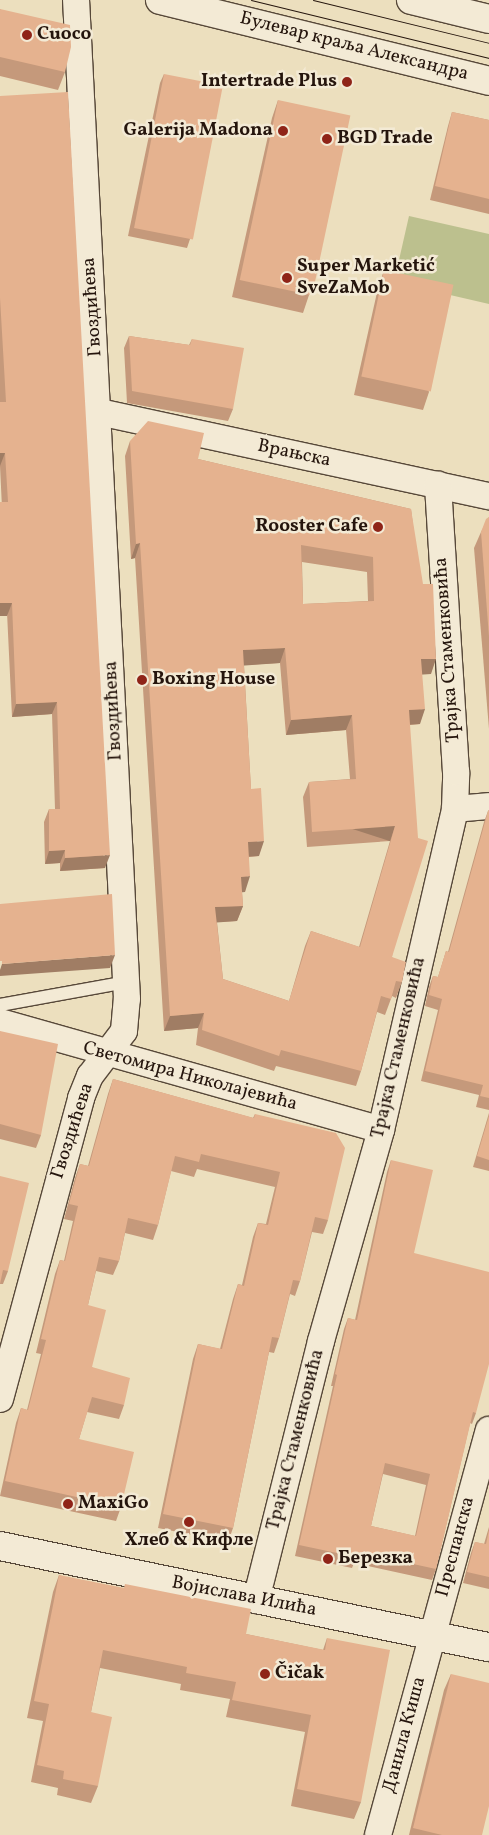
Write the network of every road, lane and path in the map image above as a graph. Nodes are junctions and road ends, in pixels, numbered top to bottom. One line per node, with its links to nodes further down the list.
1 (76, 0): 7 (street, Гвоздићева)
2 (160, 0): 6 (main road, Булевар краља Александра)
3 (411, 0): 4 (main road)
4 (445, 4): 5 (main road)
5 (489, 19)
6 (489, 81)
7 (99, 412): 8 (street, Врањска); 12 (street, Гвоздићева)
8 (438, 485): 9 (street, Врањска); 11 (street, Трајка Стаменковића)
9 (489, 496)
10 (489, 806): 11 (street)
11 (455, 809): 16 (street, Трајка Стаменковића)
12 (126, 982): 13 (lane); 15 (street, Гвоздићева)
13 (0, 1005)
14 (0, 1022): 15 (street, Светомира Николајевића)
15 (108, 1055): 16 (street, Светомира Николајевића); 17 (street, Гвоздићева)
16 (381, 1130): 20 (street, Трајка Стаменковића)
17 (0, 1399)
18 (489, 1430): 21 (street, Преспанска)
19 (0, 1546): 20 (main road, Војислава Илића)
20 (256, 1600): 21 (main road, Војислава Илића)
21 (432, 1636): 22 (main road, Војислава Илића); 23 (street, Данила Киша)
22 (489, 1647)
23 (378, 1835)

